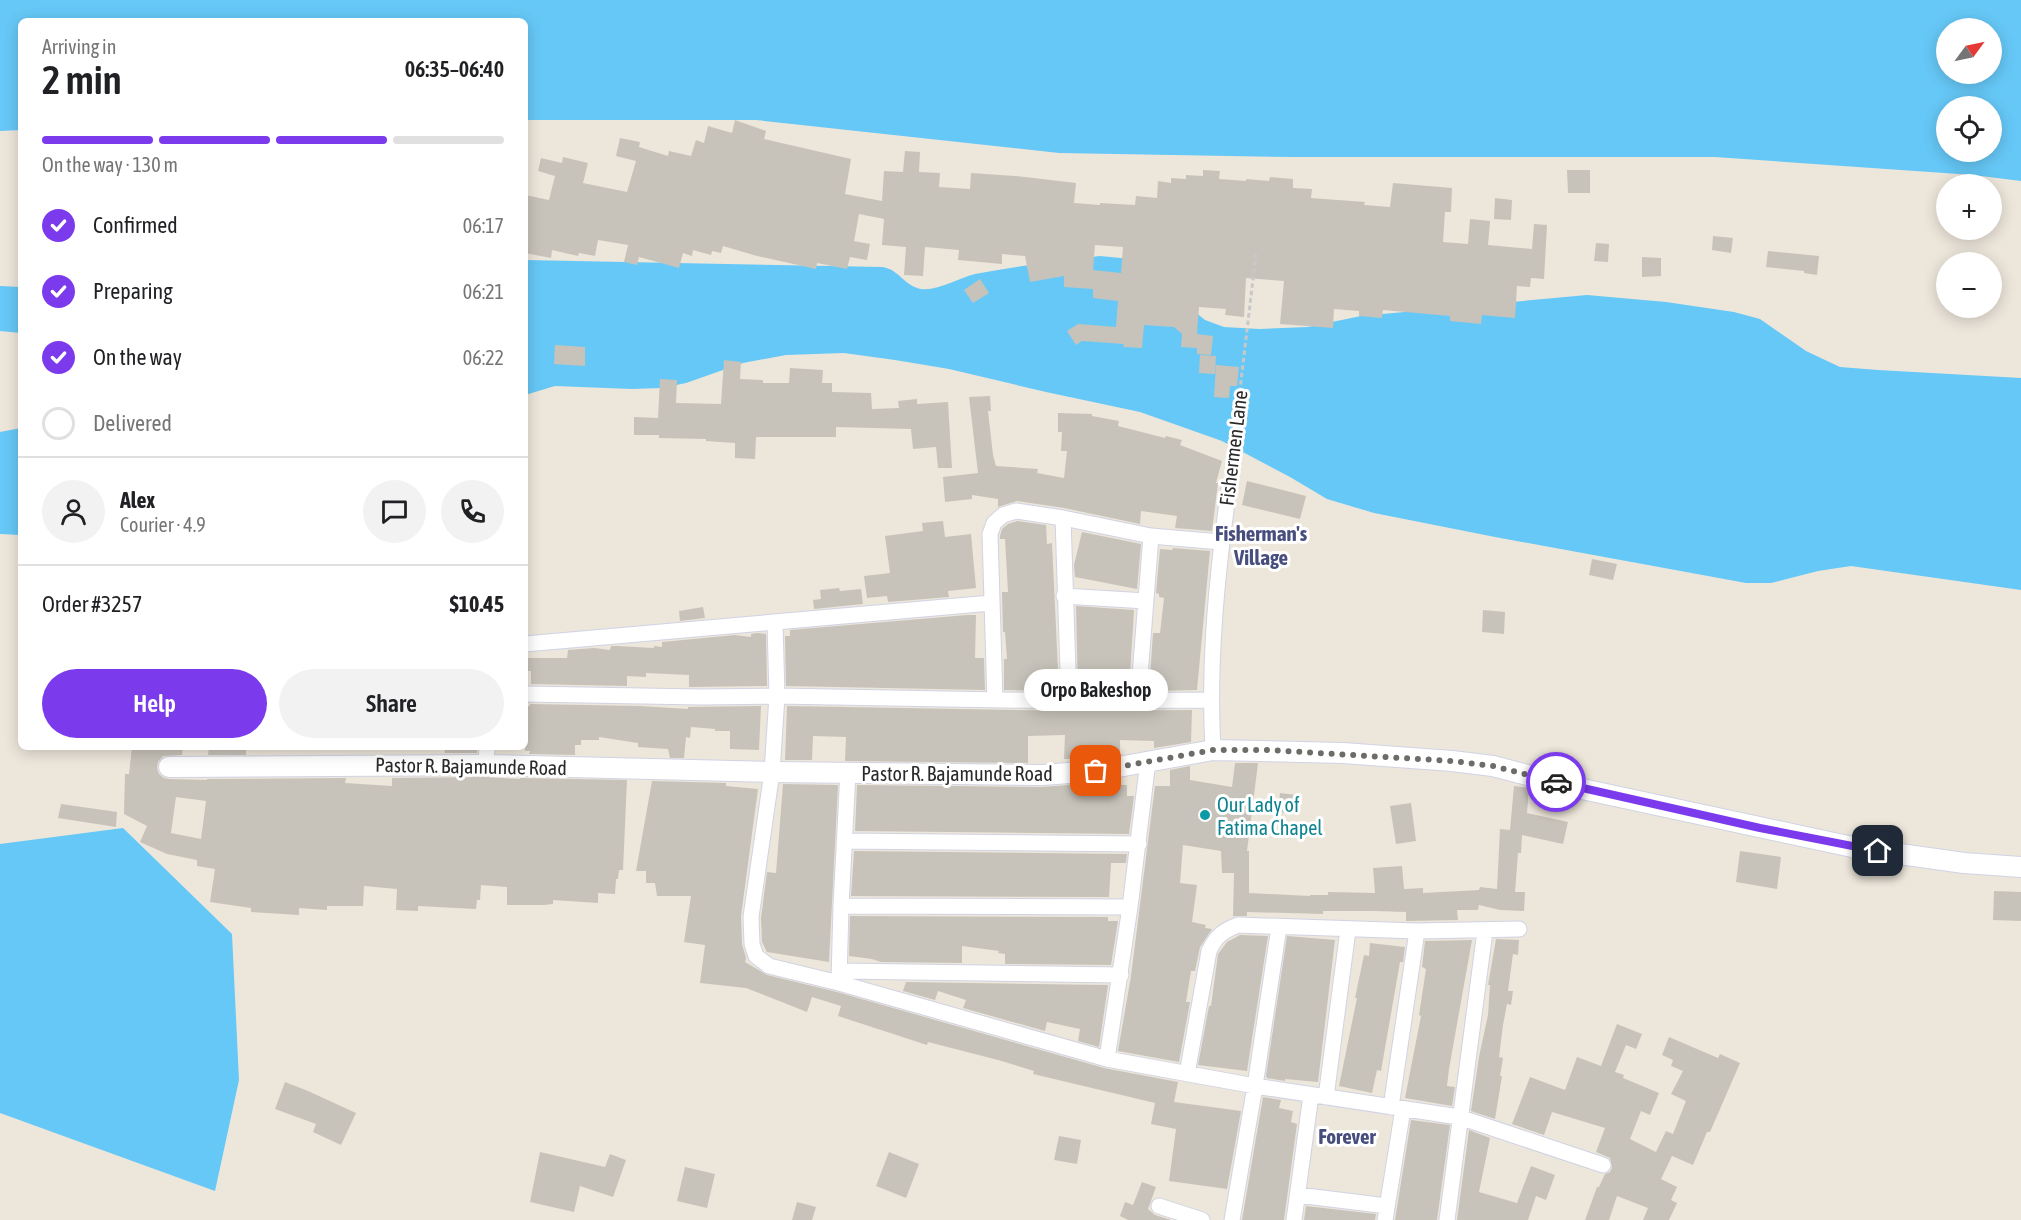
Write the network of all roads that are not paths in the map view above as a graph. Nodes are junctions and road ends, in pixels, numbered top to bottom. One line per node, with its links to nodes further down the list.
1 (1229, 488): 4 (street, Fishermen Lane)
2 (1064, 518): 3 (street); 5 (street); 7 (street)
3 (1151, 536): 4 (street); 6 (street)
4 (1221, 542): 13 (street, Fishermen Lane)
5 (1064, 596): 6 (street); 14 (street)
6 (1146, 601): 15 (street)
7 (992, 603): 8 (street); 12 (street)
8 (775, 623): 9 (street); 11 (street)
9 (528, 644)
10 (528, 694): 11 (street)
11 (777, 696): 12 (street); 20 (street)
12 (995, 700): 14 (street)
13 (1210, 700): 15 (street); 16 (street, Fishermen Lane)
14 (1069, 701): 15 (street)
15 (1138, 701)
16 (1213, 750): 18 (street, Pastor R. Bajamunde Road); 24 (street, Pastor R. Bajamunde Road)
17 (487, 756): 19 (street, Pastor R. Bajamunde Road); 20 (street, Pastor R. Bajamunde Road)
18 (1148, 761): 21 (street, Pastor R. Bajamunde Road); 23 (street)
19 (169, 766)
20 (772, 772): 21 (street, Pastor R. Bajamunde Road); 33 (street)
21 (848, 772): 22 (street)
22 (845, 841): 23 (street); 25 (street)
23 (1139, 844): 26 (street)
24 (2021, 867)
25 (841, 906): 26 (street); 33 (street)
26 (1130, 907): 32 (street)
27 (1279, 927): 29 (street); 35 (street); 36 (street)
28 (1519, 929): 31 (street)
29 (1348, 930): 30 (street); 37 (street)
30 (1417, 931): 31 (street); 38 (street)
31 (1485, 931): 39 (street)
32 (1121, 975): 33 (street); 34 (street)
33 (840, 977): 34 (street)
34 (1107, 1059): 35 (street)
35 (1186, 1074): 36 (street)
36 (1255, 1086): 37 (street); 45 (street)
37 (1318, 1096): 38 (street); 41 (street)
38 (1397, 1108): 39 (street); 43 (street)
39 (1459, 1117): 40 (street); 47 (street)
40 (1603, 1165)
41 (1298, 1195): 43 (street); 46 (street)
42 (1159, 1206): 44 (street)
43 (1386, 1213)
44 (1202, 1220)
45 (1232, 1220)
46 (1294, 1220)
47 (1447, 1220)

